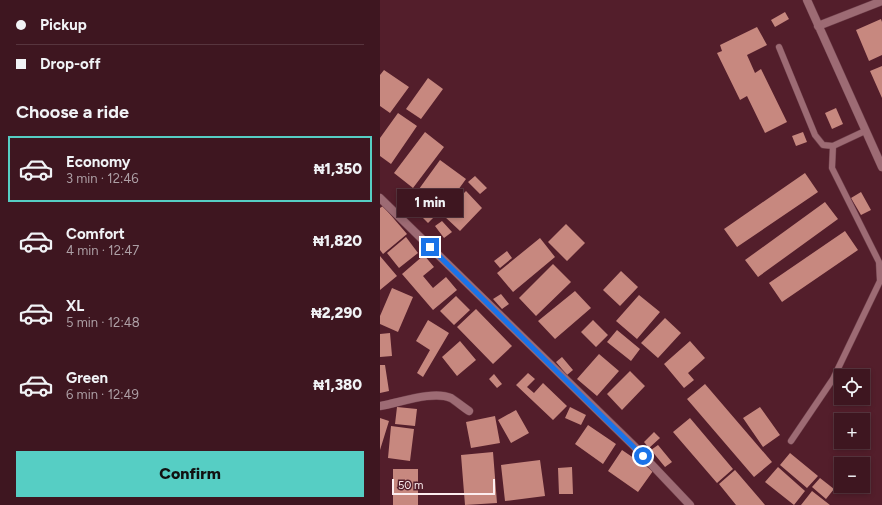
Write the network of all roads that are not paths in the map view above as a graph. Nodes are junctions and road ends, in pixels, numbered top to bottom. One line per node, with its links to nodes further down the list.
1 (807, 0): 3 (street)
2 (882, 1): 3 (street)
3 (818, 26): 5 (street)
4 (779, 46): 6 (lane)
5 (866, 131): 6 (lane); 7 (street)
6 (833, 146): 11 (lane)
7 (882, 167)
8 (380, 198): 12 (street)
9 (380, 406): 10 (street)
10 (469, 411)
11 (791, 441)
12 (690, 505)

